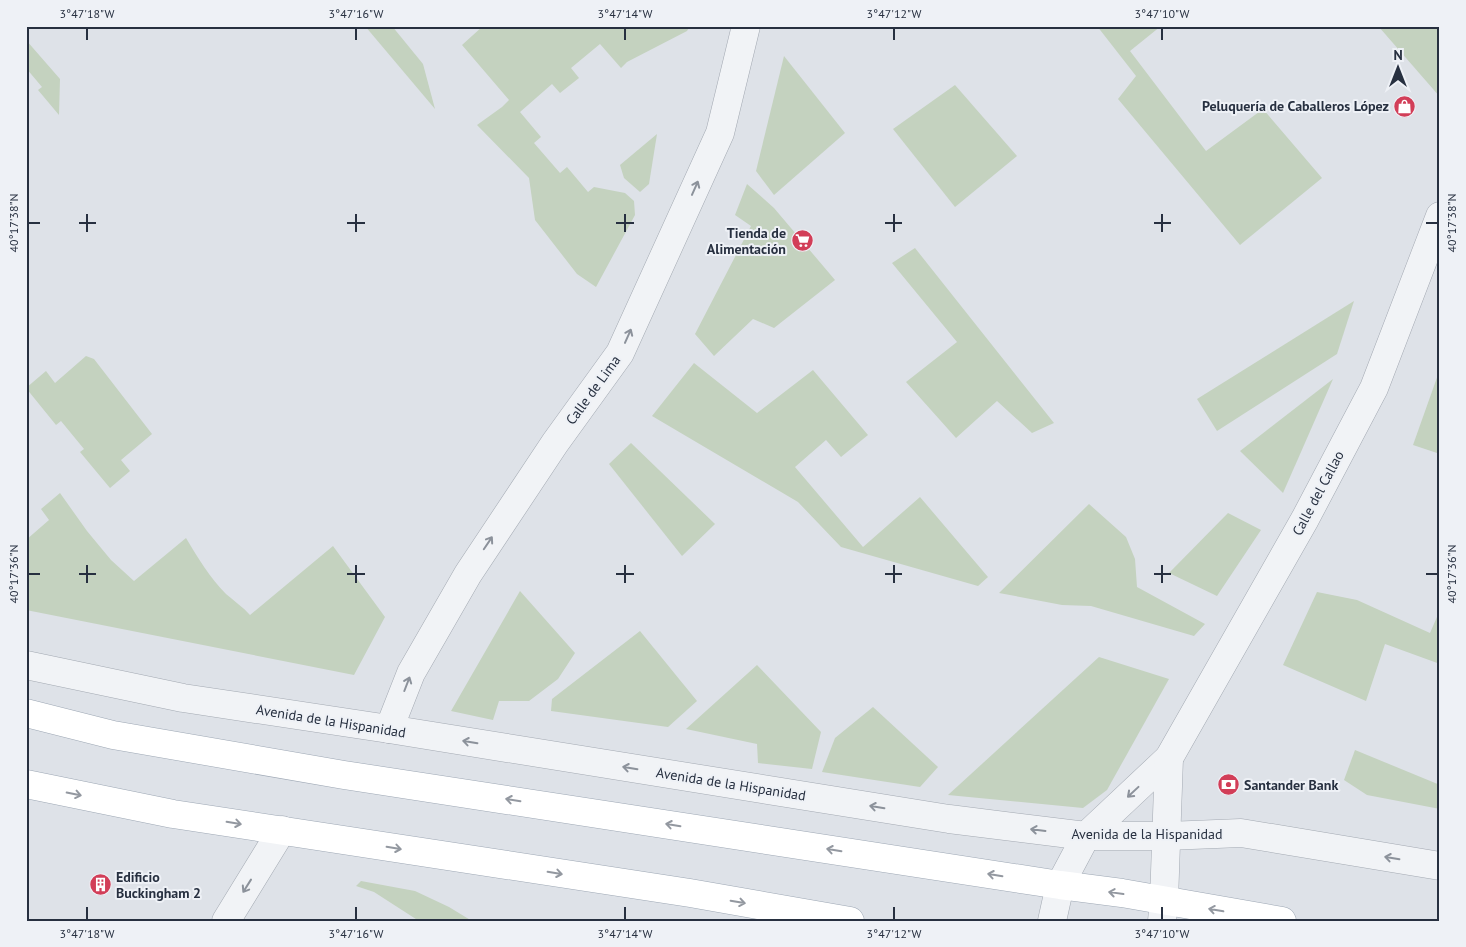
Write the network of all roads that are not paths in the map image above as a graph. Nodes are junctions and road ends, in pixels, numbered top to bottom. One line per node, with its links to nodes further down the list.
1 (746, 26): 5 (street, Calle de Lima, one-way to 1)
2 (1440, 216): 6 (street, Calle del Callao)
3 (26, 665): 5 (street, Avenida de la Hispanidad)
4 (26, 713): 12 (main road, one-way to 4)
5 (389, 729): 9 (street, Avenida de la Hispanidad, one-way to 5)
6 (1169, 758): 9 (street, Calle del Callao, one-way to 9); 10 (street, Calle del Callao)
7 (26, 784): 8 (main road, one-way to 8)
8 (282, 830): 14 (street, one-way to 14); 15 (main road, one-way to 15)
9 (1086, 836): 10 (street, Avenida de la Hispanidad); 12 (street, Calle del Callao)
10 (1167, 836): 11 (street, Avenida de la Hispanidad, one-way to 10); 13 (street, Calle del Callao)
11 (1440, 866)
12 (1060, 885): 13 (main road, one-way to 12); 16 (street, Calle del Callao)
13 (1163, 911): 17 (main road, one-way to 13)
14 (226, 921)
15 (850, 921)
16 (1052, 921)
17 (1282, 921)

